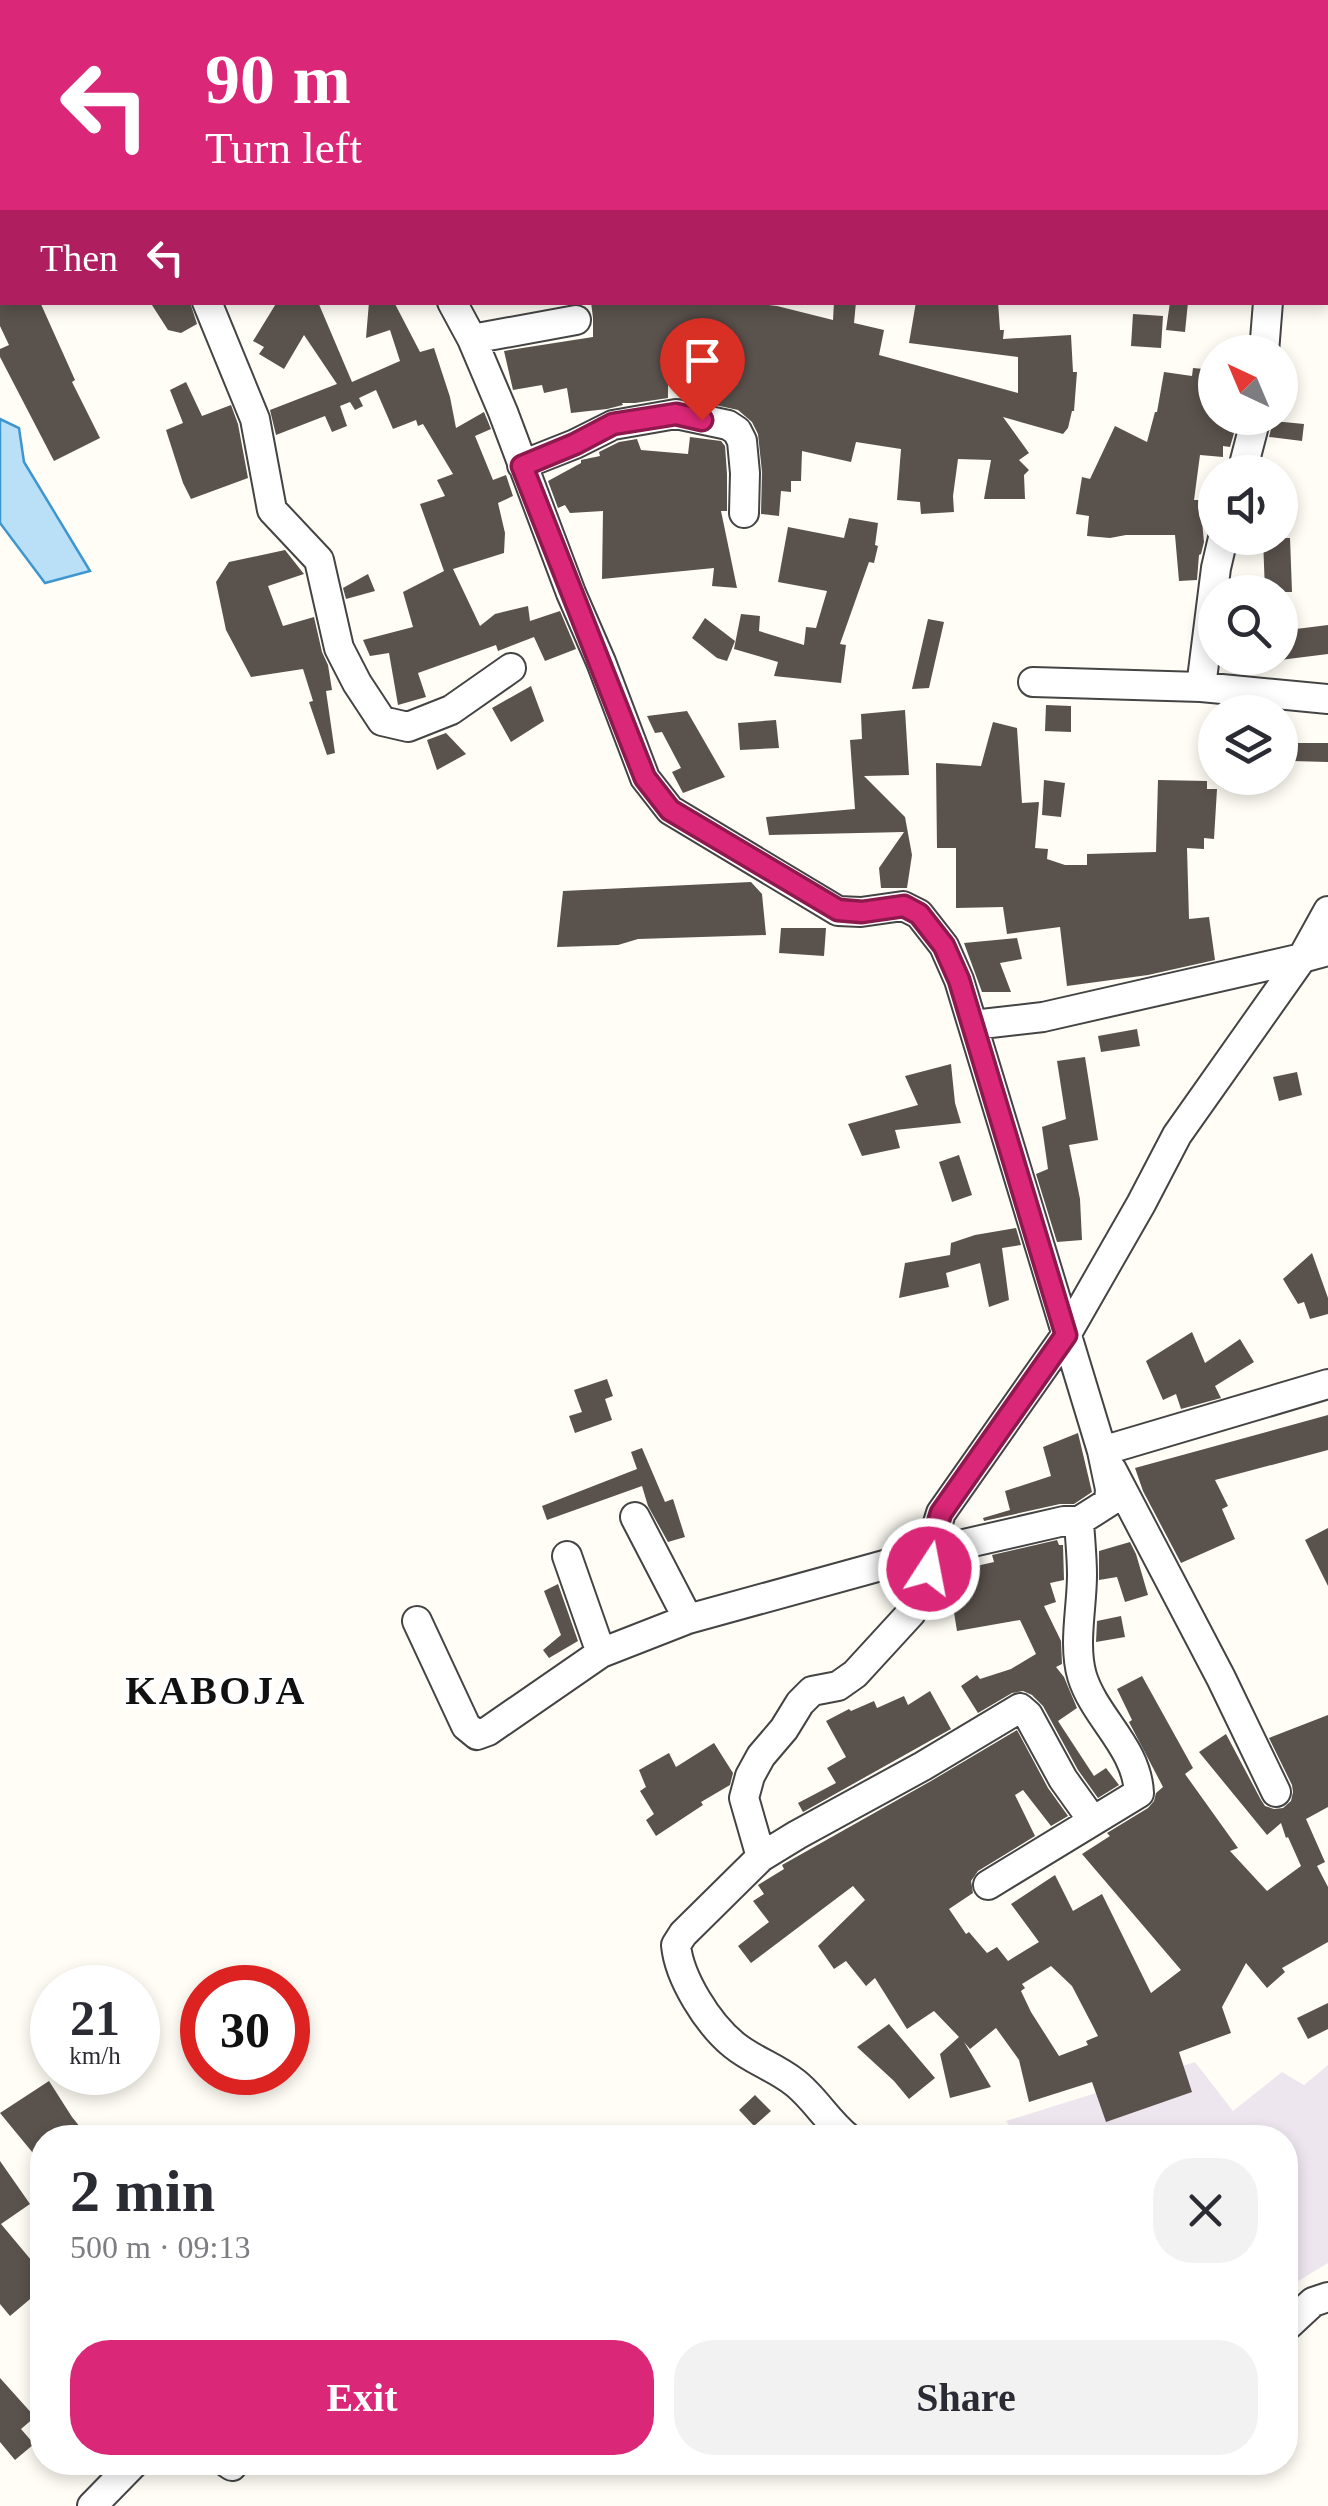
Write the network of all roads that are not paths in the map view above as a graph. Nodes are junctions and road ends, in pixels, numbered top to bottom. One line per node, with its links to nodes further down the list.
1 (208, 305): 10 (street)
2 (454, 305): 6 (street)
3 (1268, 305): 5 (street)
4 (576, 320): 6 (street)
5 (1265, 335)
6 (472, 339): 7 (street)
7 (522, 466): 8 (street); 16 (street)
8 (744, 513)
9 (1219, 555): 12 (street)
10 (512, 668)
11 (1033, 682): 12 (street)
12 (1202, 686): 13 (street)
13 (1328, 699)
14 (1328, 911): 15 (street)
15 (1315, 955): 16 (street); 17 (street)
16 (973, 1025): 17 (street)
17 (1066, 1335): 19 (street); 23 (street)
18 (1328, 1384): 19 (street)
19 (1102, 1451): 21 (street); 27 (street)
20 (635, 1518): 24 (street)
21 (1079, 1521): 23 (street); 28 (street)
22 (567, 1556): 26 (street)
23 (929, 1561): 24 (street); 29 (street)
24 (688, 1619): 26 (street)
25 (417, 1621): 26 (street)
26 (600, 1652)
27 (1276, 1792)
28 (1093, 1821): 29 (street); 30 (street)
29 (761, 1857): 31 (street)
30 (988, 1884)
31 (832, 2125)
32 (1328, 2297): 33 (street)
33 (1298, 2316)
34 (123, 2475): 35 (street)
35 (92, 2506)

